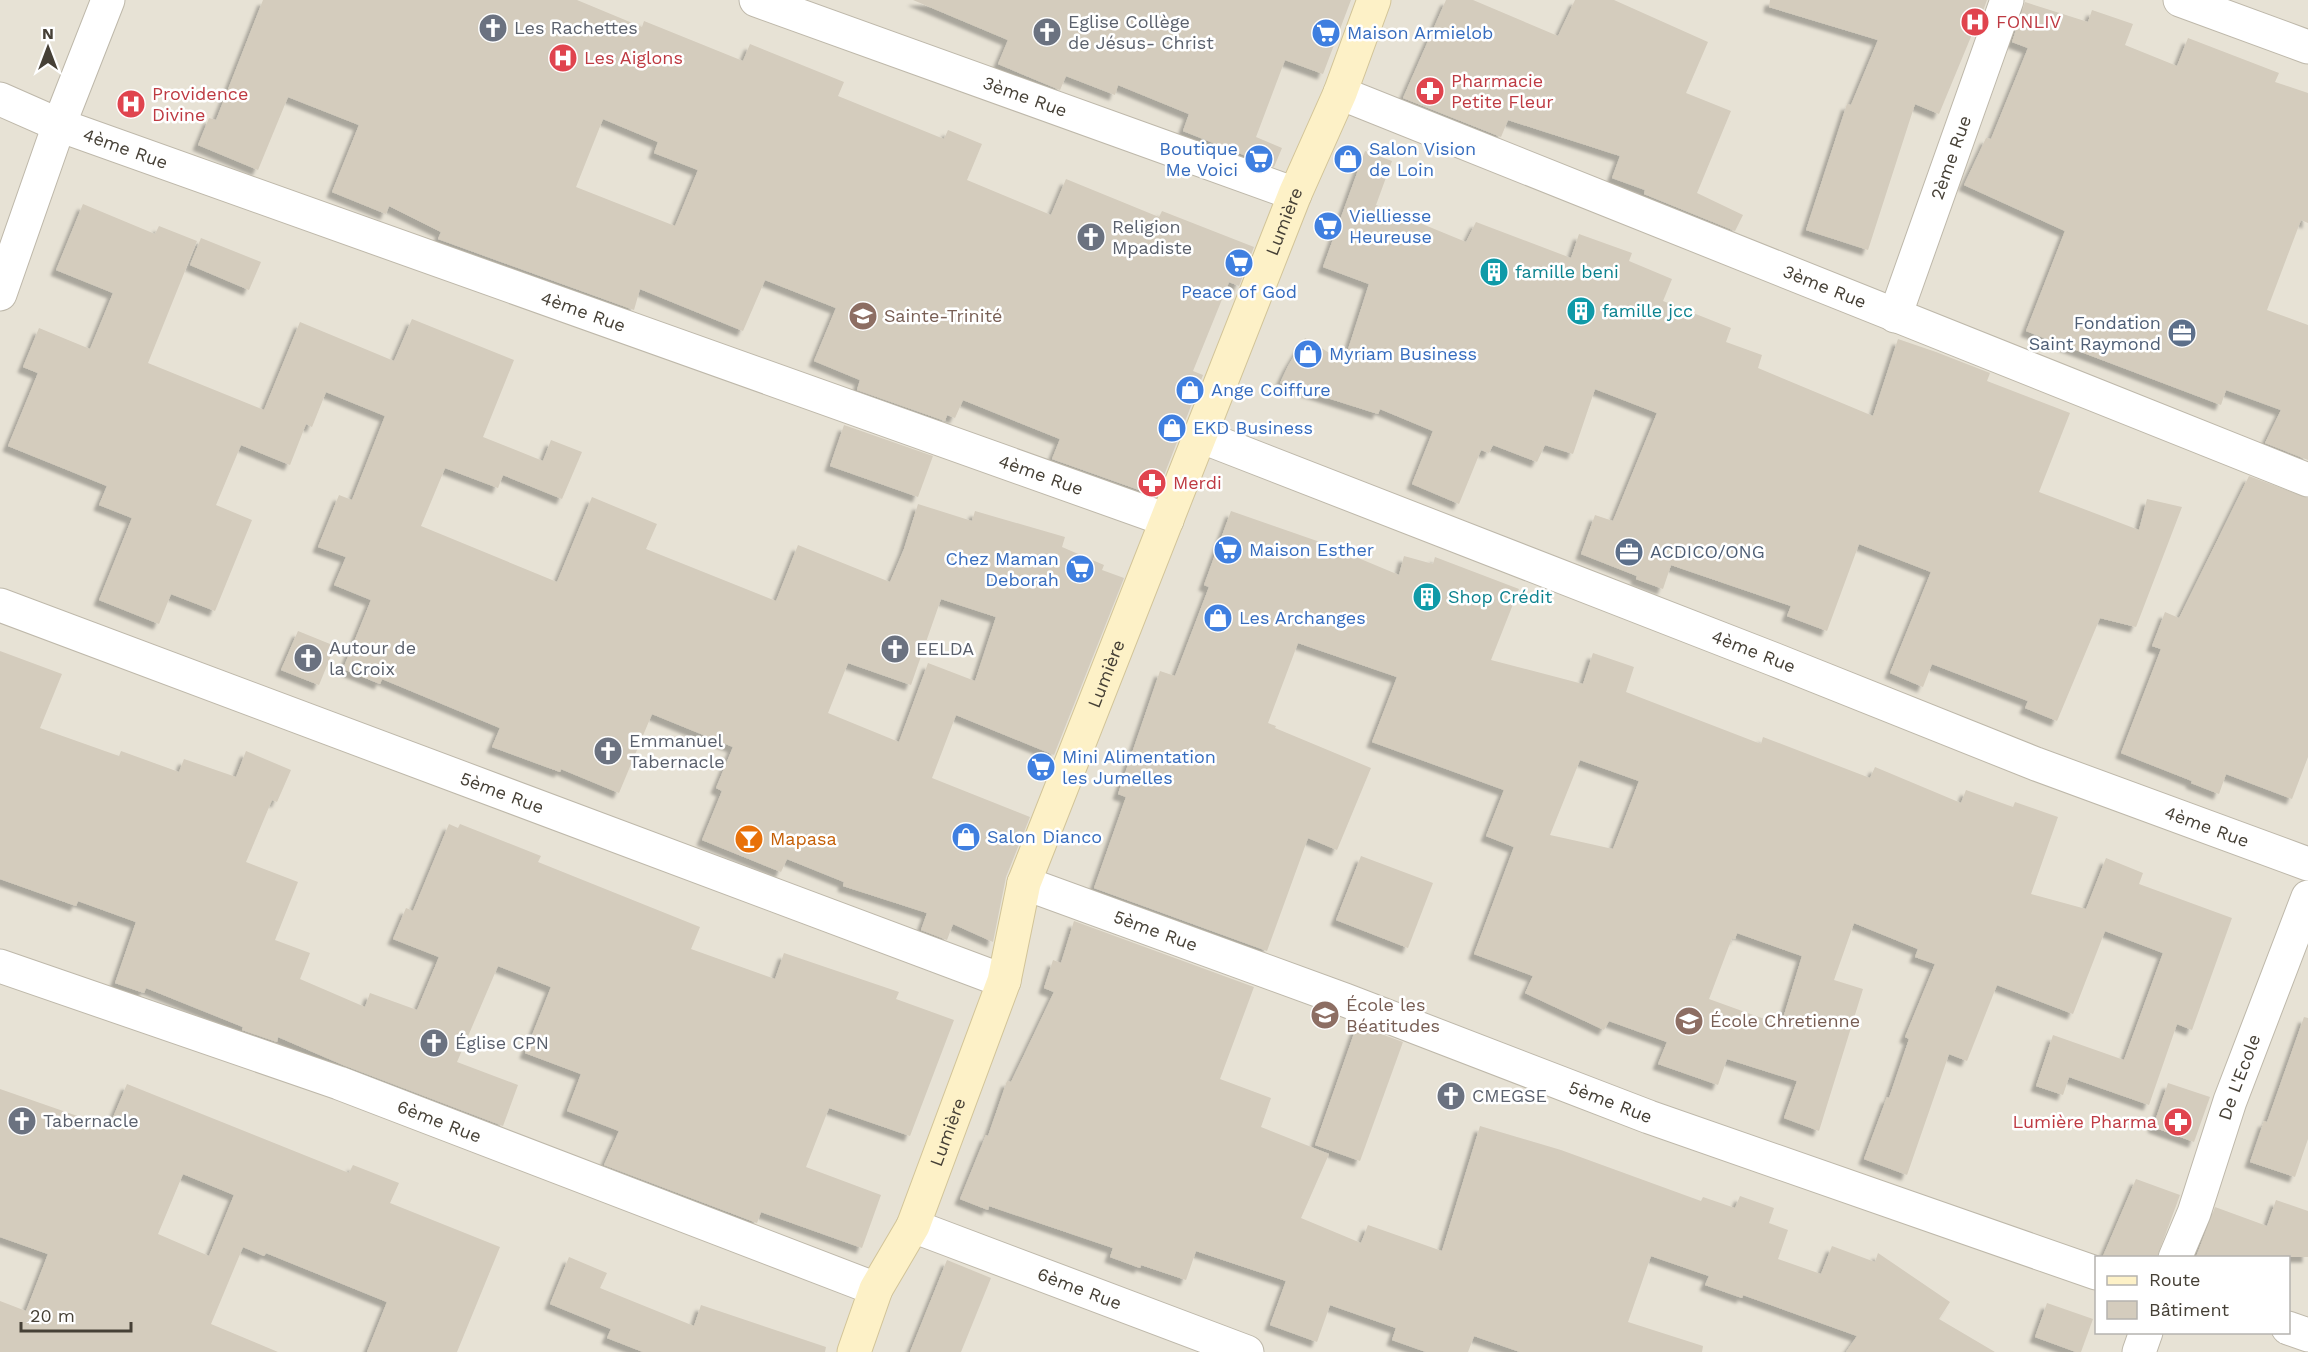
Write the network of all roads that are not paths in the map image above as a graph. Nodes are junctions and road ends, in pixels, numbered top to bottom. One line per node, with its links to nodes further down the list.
1 (108, 0): 9 (street)
2 (756, 0): 10 (street, 3ème Rue)
3 (1374, 0): 7 (street, Lumière)
4 (2007, 0): 12 (street, 2ème Rue)
5 (2180, 0): 6 (street)
6 (2308, 47)
7 (1340, 93): 10 (street, Lumière); 12 (street, 3ème Rue)
8 (0, 99): 9 (street, 4ème Rue)
9 (59, 125): 11 (street); 15 (street, 4ème Rue)
10 (1295, 194): 13 (street, Lumière)
11 (0, 294)
12 (1895, 316): 14 (street, 3ème Rue)
13 (1200, 436): 15 (street, Lumière); 17 (street, 4ème Rue)
14 (2308, 480)
15 (1167, 520): 18 (street, Lumière)
16 (0, 605): 22 (street, 5ème Rue)
17 (2308, 864)
18 (1024, 884): 22 (street, Lumière); 25 (street, 5ème Rue)
19 (2308, 897): 20 (street, De L'Ecole)
20 (2301, 937): 24 (street, De L'Ecole)
21 (0, 966): 26 (street, 6ème Rue)
22 (1004, 981): 23 (street, Lumière)
23 (913, 1226): 26 (street, Lumière); 31 (street, 6ème Rue)
24 (2175, 1256)
25 (2095, 1273)
26 (876, 1289): 30 (street, Lumière)
27 (2290, 1328): 29 (street)
28 (2145, 1334): 32 (street)
29 (2308, 1335)
30 (854, 1352)
31 (1247, 1352)
32 (2139, 1352)

